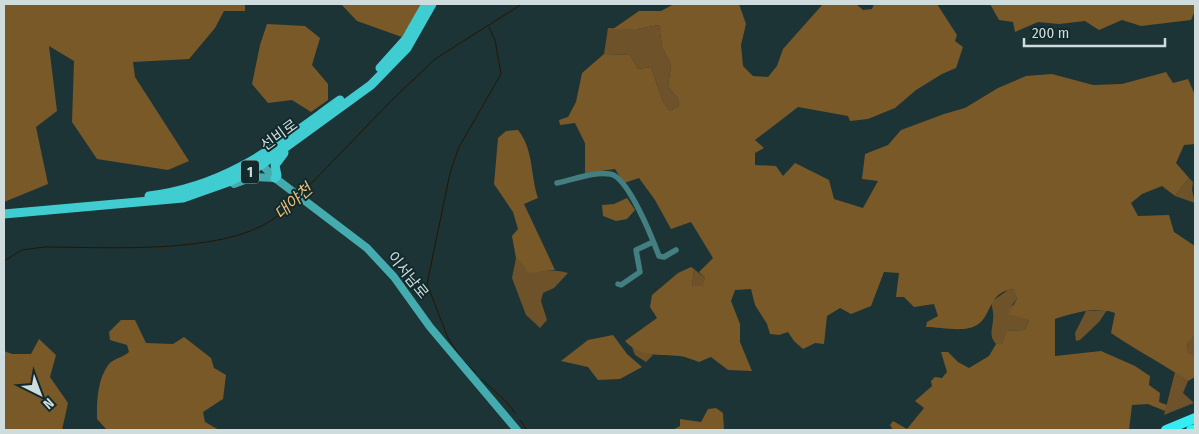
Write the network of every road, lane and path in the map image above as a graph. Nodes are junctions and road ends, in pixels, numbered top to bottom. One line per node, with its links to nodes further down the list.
1 (426, 4): 4 (main road, 선비로 / 1)
2 (432, 4): 3 (main road, 선비로 / 1)
3 (283, 150): 4 (main road, 선비로 / 1); 5 (main road)
4 (259, 162): 5 (main road, 이서남로); 6 (main road, 선비로 / 1); 8 (main road, 선비로 / 1)
5 (275, 178): 6 (main road); 15 (main road, 이서남로)
6 (231, 181): 9 (main road, 선비로 / 1)
7 (557, 183): 10 (street)
8 (4, 208)
9 (4, 214)
10 (654, 242): 11 (street); 12 (street)
11 (676, 250)
12 (618, 284)
13 (1195, 418): 16 (highway)
14 (1195, 429): 17 (highway)
15 (518, 430)
16 (1166, 430)
17 (1192, 430)

